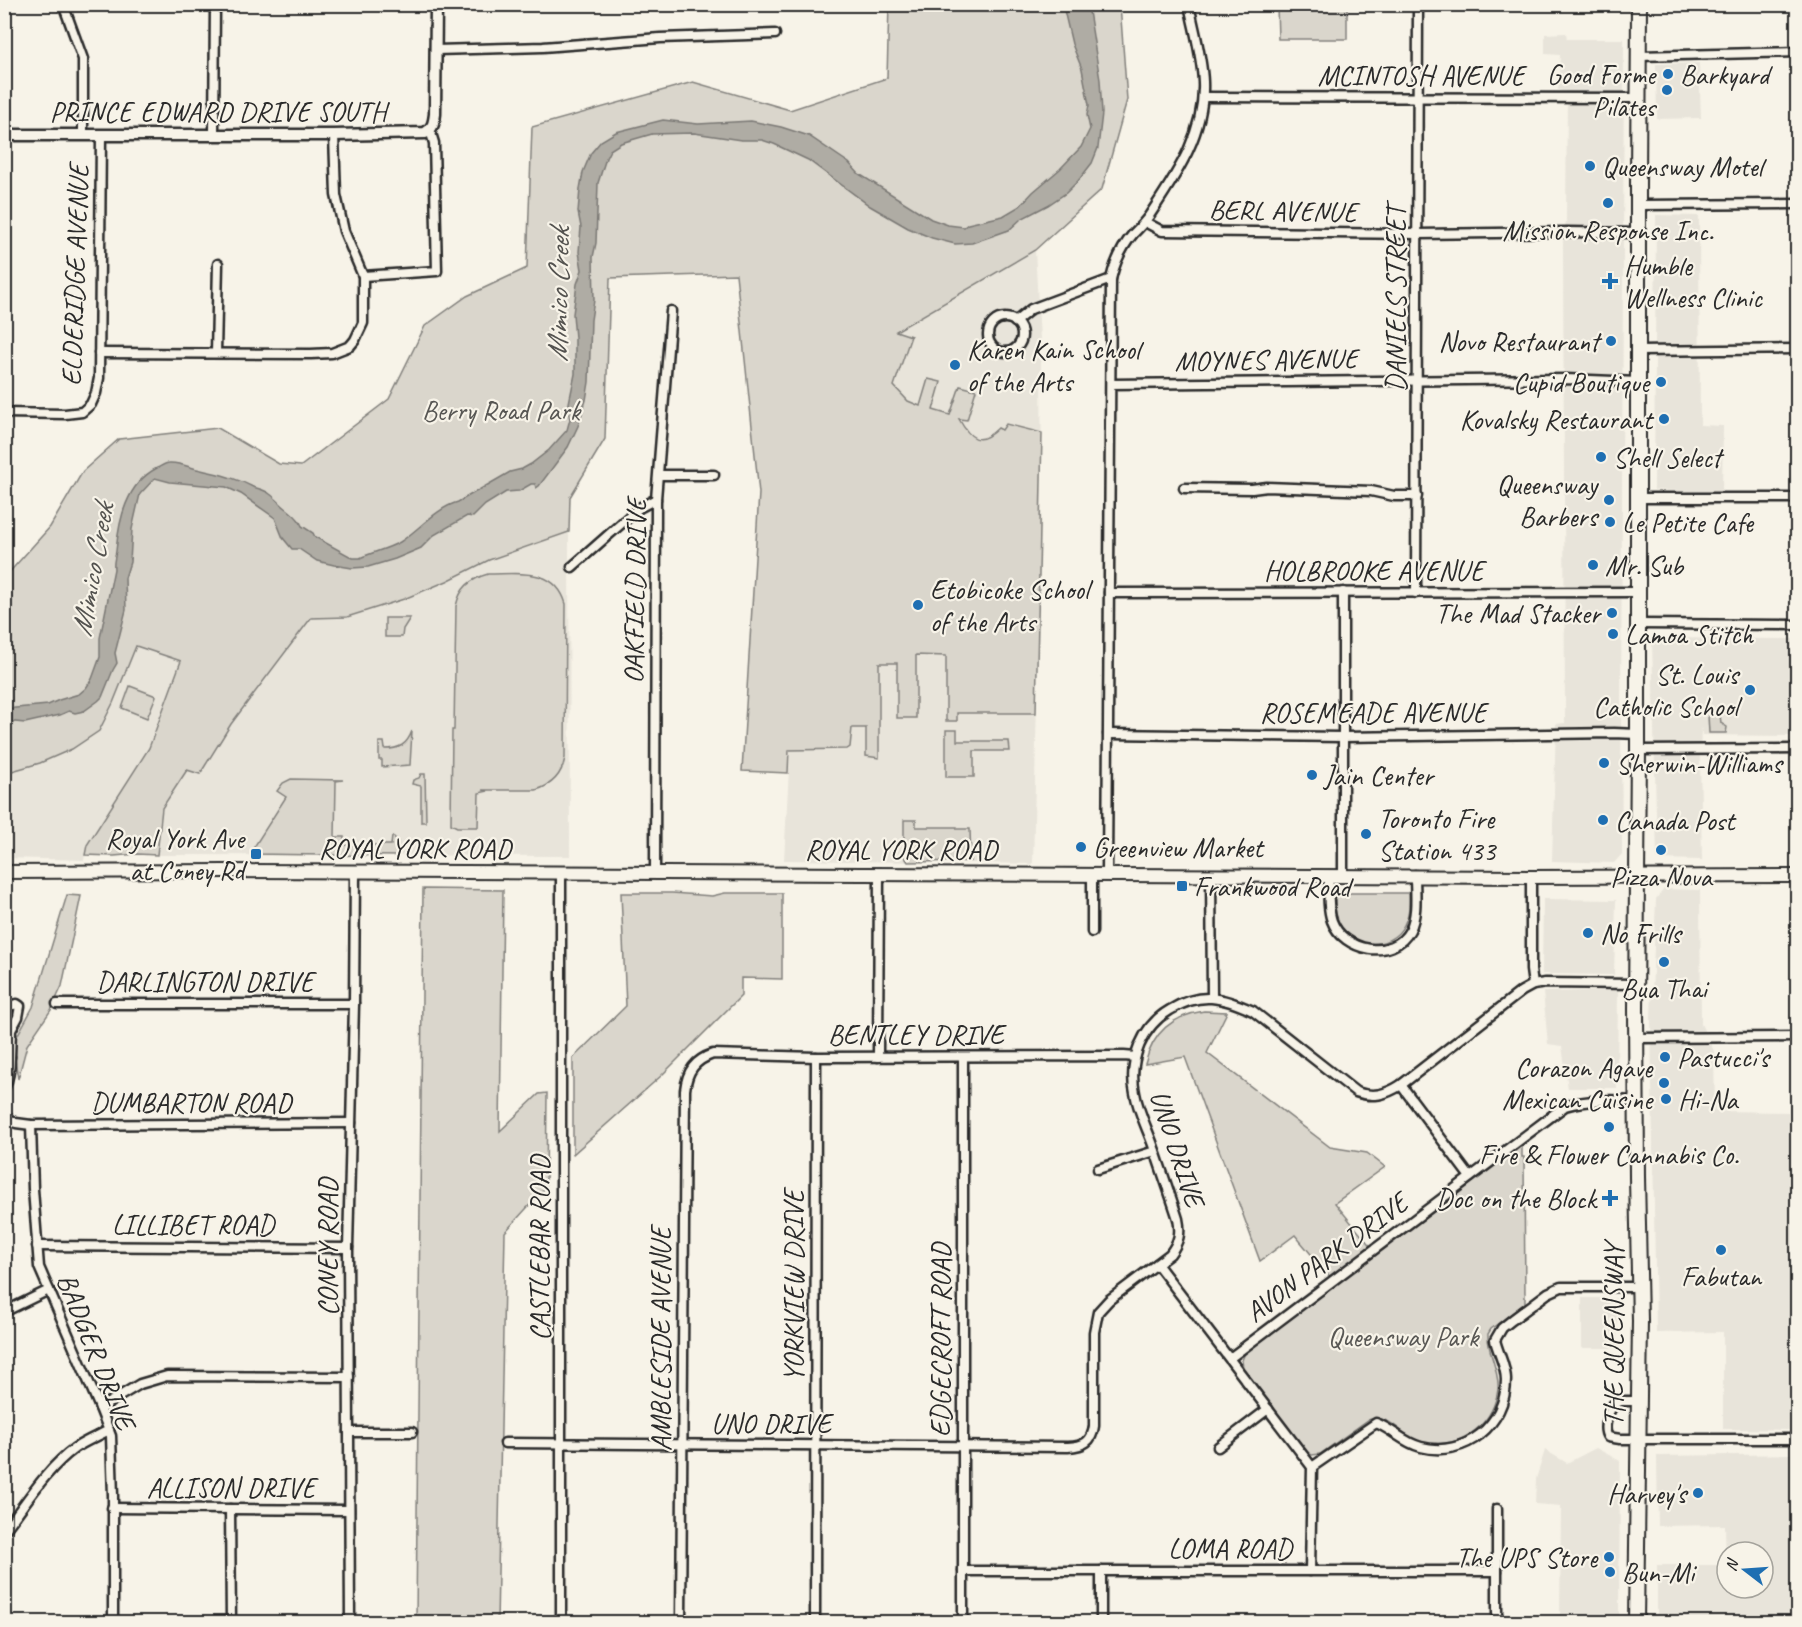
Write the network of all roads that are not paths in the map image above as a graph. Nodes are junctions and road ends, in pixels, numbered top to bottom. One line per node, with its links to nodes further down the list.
1 (63, 4): 16 (street)
2 (215, 4): 18 (street)
3 (436, 4): 8 (street)
4 (1189, 4): 11 (street)
5 (1418, 4): 12 (street, DANIELS STREET)
6 (1639, 4): 10 (main road, THE QUEENSWAY)
7 (775, 34): 8 (street)
8 (436, 50): 14 (street)
9 (1797, 52): 10 (street)
10 (1639, 56): 13 (main road, THE QUEENSWAY)
11 (1203, 97): 12 (street, MCINTOSH AVENUE); 22 (street)
12 (1419, 98): 13 (street, MCINTOSH AVENUE); 24 (street, DANIELS STREET)
13 (1638, 98): 21 (main road, THE QUEENSWAY)
14 (430, 130): 19 (street, PRINCE EDWARD DRIVE SOUTH); 26 (street)
15 (4, 135): 16 (street, PRINCE EDWARD DRIVE SOUTH)
16 (83, 135): 17 (street, PRINCE EDWARD DRIVE SOUTH)
17 (101, 135): 18 (street, PRINCE EDWARD DRIVE SOUTH); 32 (street, ELDERIDGE AVENUE)
18 (214, 135): 19 (street, PRINCE EDWARD DRIVE SOUTH)
19 (334, 135): 26 (street)
20 (1797, 204): 21 (street)
21 (1638, 205): 23 (main road, THE QUEENSWAY)
22 (1145, 222): 24 (street, BERL AVENUE); 27 (street)
23 (1638, 233): 24 (street, BERL AVENUE); 31 (main road, THE QUEENSWAY)
24 (1418, 234): 34 (street, DANIELS STREET)
25 (218, 264): 33 (street)
26 (363, 276): 33 (street)
27 (1111, 279): 29 (street); 36 (street)
28 (671, 311): 38 (street, OAKFIELD DRIVE)
29 (1015, 322): 29 (street)
30 (1797, 349): 31 (street)
31 (1638, 351): 35 (main road, THE QUEENSWAY)
32 (99, 353): 33 (street); 37 (street, ELDERIDGE AVENUE)
33 (216, 353)
34 (1417, 379): 35 (street, MOYNES AVENUE); 36 (street, MOYNES AVENUE); 41 (street, DANIELS STREET)
35 (1638, 382): 42 (main road, THE QUEENSWAY)
36 (1111, 384): 48 (street)
37 (4, 413)
38 (659, 475): 39 (street); 44 (street, OAKFIELD DRIVE)
39 (714, 475)
40 (1184, 488): 41 (street)
41 (1417, 496): 49 (street, DANIELS STREET)
42 (1638, 498): 43 (street); 47 (main road, THE QUEENSWAY)
43 (1797, 498)
44 (657, 499): 45 (street); 59 (street, OAKFIELD DRIVE)
45 (572, 567)
46 (1343, 592): 48 (street, HOLBROOKE AVENUE); 49 (street, HOLBROOKE AVENUE); 54 (street)
47 (1638, 592): 49 (street, HOLBROOKE AVENUE); 50 (main road, THE QUEENSWAY)
48 (1109, 593): 52 (street)
49 (1416, 593)
50 (1638, 624): 51 (street); 53 (main road, THE QUEENSWAY)
51 (1797, 626)
52 (1108, 734): 54 (street, ROSEMEADE AVENUE); 63 (street)
53 (1638, 734): 54 (street, ROSEMEADE AVENUE); 56 (main road, THE QUEENSWAY)
54 (1343, 737): 66 (street)
55 (1797, 749): 56 (street)
56 (1638, 750): 68 (main road, THE QUEENSWAY)
57 (4, 872): 58 (main road, ROYAL YORK ROAD)
58 (354, 872): 60 (main road, ROYAL YORK ROAD); 76 (street, CONEY ROAD)
59 (655, 872): 60 (main road, ROYAL YORK ROAD); 61 (main road, ROYAL YORK ROAD)
60 (561, 873): 112 (street, CASTLEBAR ROAD)
61 (879, 873): 62 (main road, ROYAL YORK ROAD); 82 (street)
62 (1092, 874): 63 (main road, ROYAL YORK ROAD); 71 (street)
63 (1107, 875): 64 (main road, ROYAL YORK ROAD)
64 (1211, 875): 65 (main road, ROYAL YORK ROAD); 74 (street)
65 (1329, 875): 66 (main road, ROYAL YORK ROAD); 67 (street)
66 (1344, 875): 67 (main road, ROYAL YORK ROAD)
67 (1415, 875): 70 (main road, ROYAL YORK ROAD)
68 (1637, 876): 69 (main road, ROYAL YORK ROAD); 70 (main road, ROYAL YORK ROAD); 72 (main road, THE QUEENSWAY)
69 (1797, 876)
70 (1531, 877): 73 (street)
71 (1092, 932)
72 (1636, 984): 73 (street); 79 (main road, THE QUEENSWAY)
73 (1533, 985): 86 (street)
74 (1212, 997): 84 (street, UNO DRIVE); 86 (street)
75 (57, 1004): 76 (street, DARLINGTON DRIVE)
76 (354, 1004): 90 (street, CONEY ROAD)
77 (4, 1007): 80 (street)
78 (1797, 1037): 79 (street)
79 (1637, 1038): 88 (main road, THE QUEENSWAY)
80 (7, 1057): 87 (street)
81 (816, 1057): 82 (street, BENTLEY DRIVE); 85 (street, BENTLEY DRIVE); 114 (street, YORKVIEW DRIVE)
82 (878, 1057): 83 (street, BENTLEY DRIVE)
83 (963, 1057): 84 (street, BENTLEY DRIVE); 115 (street, EDGECROFT ROAD)
84 (1135, 1057): 92 (street, UNO DRIVE)
85 (698, 1060): 113 (street, AMBLESIDE AVENUE)
86 (1401, 1085): 94 (street)
87 (4, 1089)
88 (1637, 1101): 94 (street, AVON PARK DRIVE); 98 (main road, THE QUEENSWAY)
89 (4, 1116): 91 (street)
90 (351, 1123): 91 (street, DUMBARTON ROAD); 96 (street, CONEY ROAD)
91 (31, 1125): 95 (street, BADGER DRIVE)
92 (1155, 1151): 93 (street); 97 (street, UNO DRIVE)
93 (1098, 1169)
94 (1470, 1177): 101 (street, AVON PARK DRIVE)
95 (37, 1246): 96 (street, LILLIBET ROAD); 99 (street, BADGER DRIVE)
96 (348, 1248): 102 (street, CONEY ROAD)
97 (1157, 1264): 101 (street); 115 (street, UNO DRIVE)
98 (1640, 1287): 103 (main road, THE QUEENSWAY); 117 (street)
99 (49, 1290): 100 (street); 104 (street, BADGER DRIVE)
100 (4, 1312)
101 (1230, 1358): 105 (street)
102 (349, 1377): 104 (street); 107 (street, CONEY ROAD)
103 (1640, 1401): 109 (main road, THE QUEENSWAY); 109 (street)
104 (100, 1408): 106 (street, BADGER DRIVE)
105 (1268, 1409): 116 (street); 117 (street)
106 (109, 1430): 118 (street, BADGER DRIVE); 122 (street)
107 (349, 1432): 108 (street); 121 (street, CONEY ROAD)
108 (412, 1432)
109 (1638, 1438): 110 (street); 136 (main road, THE QUEENSWAY)
110 (1797, 1439)
111 (505, 1443): 112 (street, UNO DRIVE)
112 (561, 1444): 113 (street, UNO DRIVE); 130 (street, CASTLEBAR ROAD)
113 (682, 1445): 114 (street, UNO DRIVE); 131 (street, AMBLESIDE AVENUE)
114 (815, 1446): 115 (street, UNO DRIVE); 132 (street, YORKVIEW DRIVE)
115 (962, 1446): 123 (street, EDGECROFT ROAD)
116 (1218, 1448)
117 (1312, 1467): 125 (street)
118 (112, 1508): 119 (street, ALLISON DRIVE); 127 (street, BADGER DRIVE)
119 (230, 1509): 121 (street, ALLISON DRIVE); 128 (street)
120 (1497, 1509): 126 (street)
121 (349, 1510): 129 (street, CONEY ROAD)
122 (4, 1531)
123 (963, 1571): 124 (street, LOMA ROAD); 133 (street, EDGECROFT ROAD)
124 (1101, 1571): 125 (street, LOMA ROAD); 134 (street)
125 (1310, 1571): 126 (street, LOMA ROAD)
126 (1497, 1571): 135 (street)
127 (113, 1623)
128 (231, 1623)
129 (350, 1623)
130 (561, 1623)
131 (681, 1623)
132 (815, 1623)
133 (963, 1623)
134 (1101, 1623)
135 (1497, 1623)
136 (1636, 1623)

